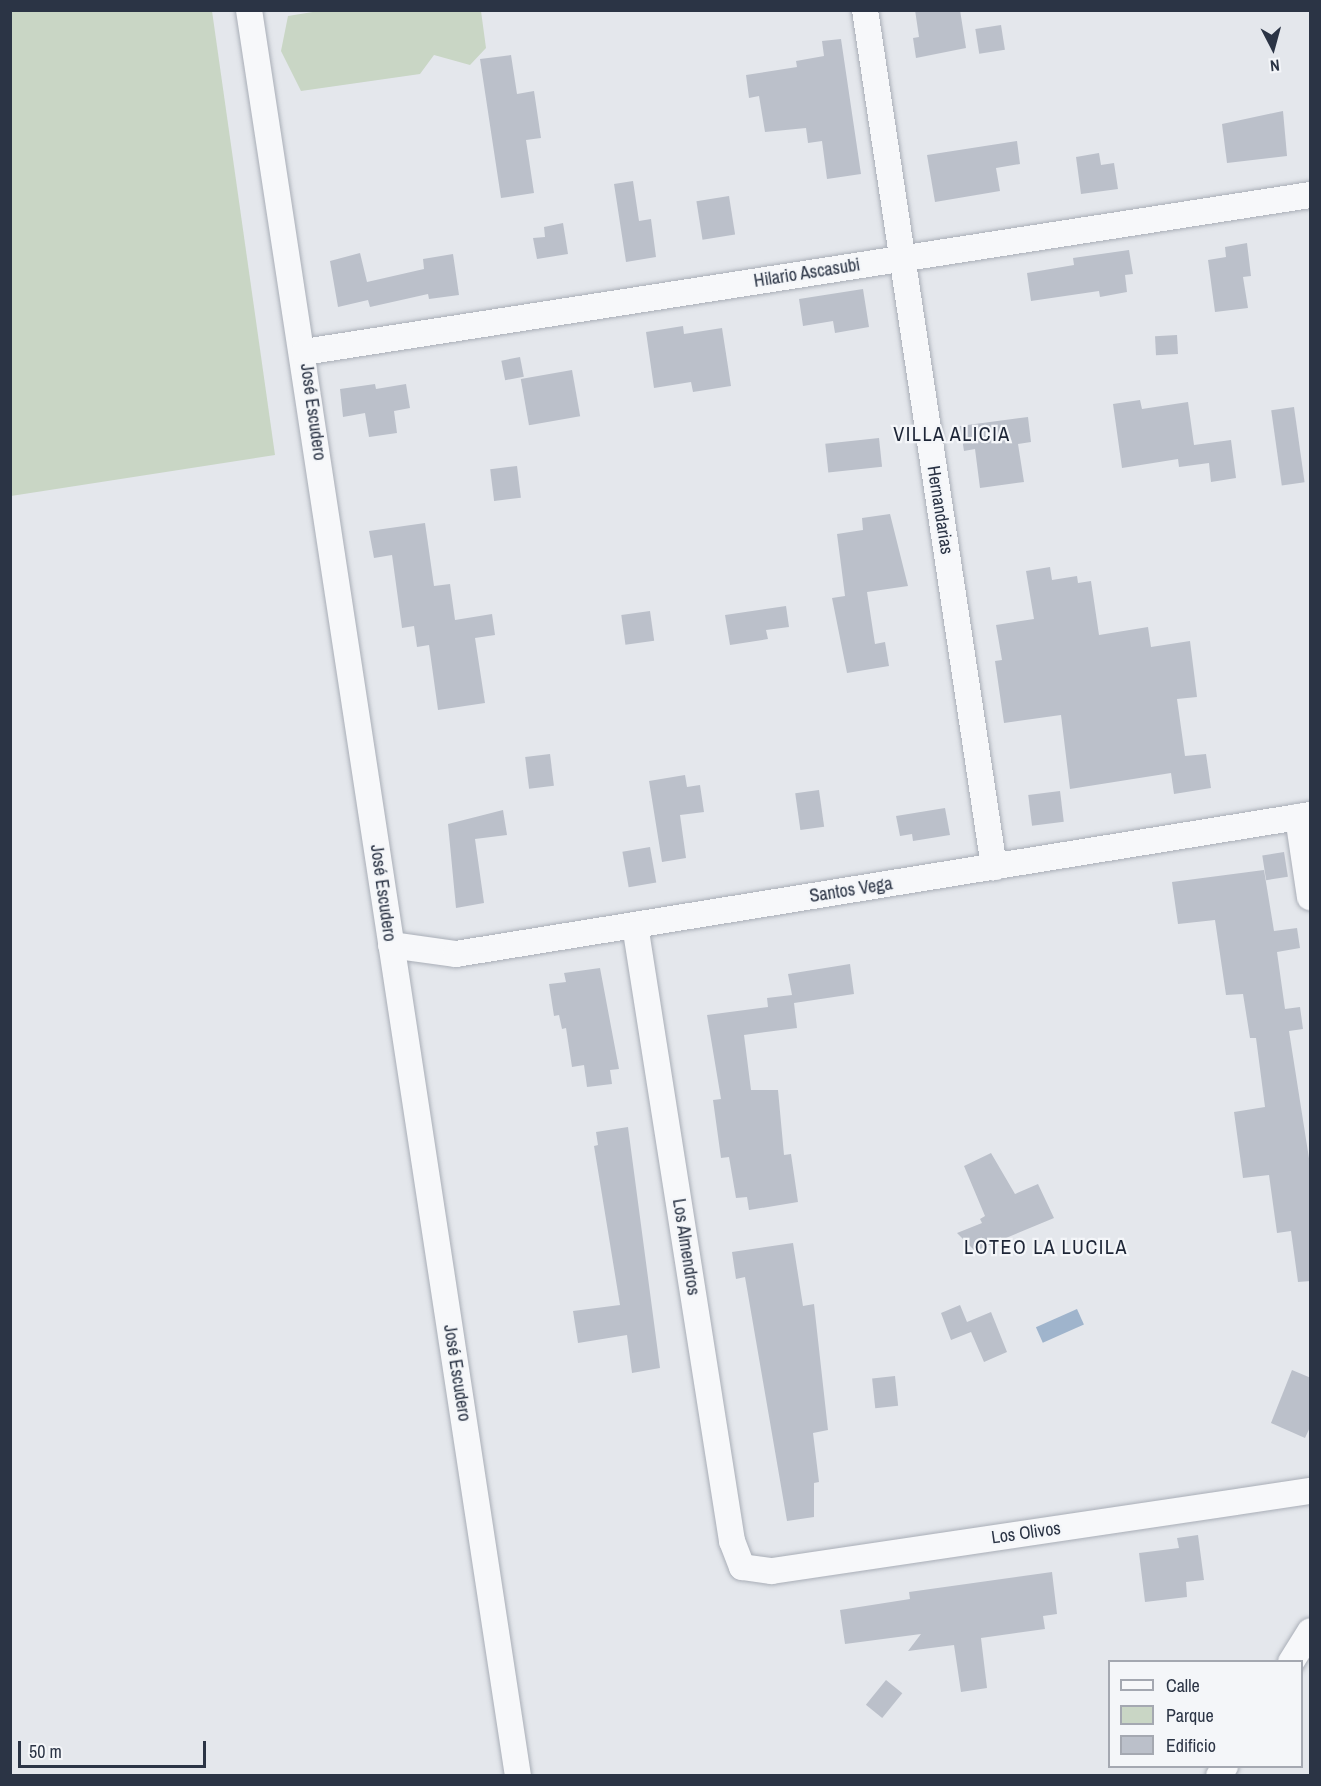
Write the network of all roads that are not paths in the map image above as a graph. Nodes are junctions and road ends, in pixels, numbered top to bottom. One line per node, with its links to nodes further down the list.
1 (249, 10): 5 (street, José Escudero)
2 (865, 10): 4 (street, Hernandarias)
3 (1311, 195): 4 (street, Hilario Ascasubi)
4 (902, 258): 5 (street, Hilario Ascasubi); 7 (street, Hernandarias)
5 (304, 352): 10 (street, José Escudero)
6 (1304, 816): 7 (street, Santos Vega); 8 (street)
7 (994, 867): 9 (street, Santos Vega)
8 (1311, 897)
9 (635, 925): 10 (street, Santos Vega); 12 (street, Los Almendros)
10 (391, 945): 15 (street, José Escudero)
11 (1311, 1491): 12 (street, Los Olivos)
12 (742, 1567)
13 (1311, 1632): 14 (street)
14 (1293, 1660)
15 (518, 1776)

